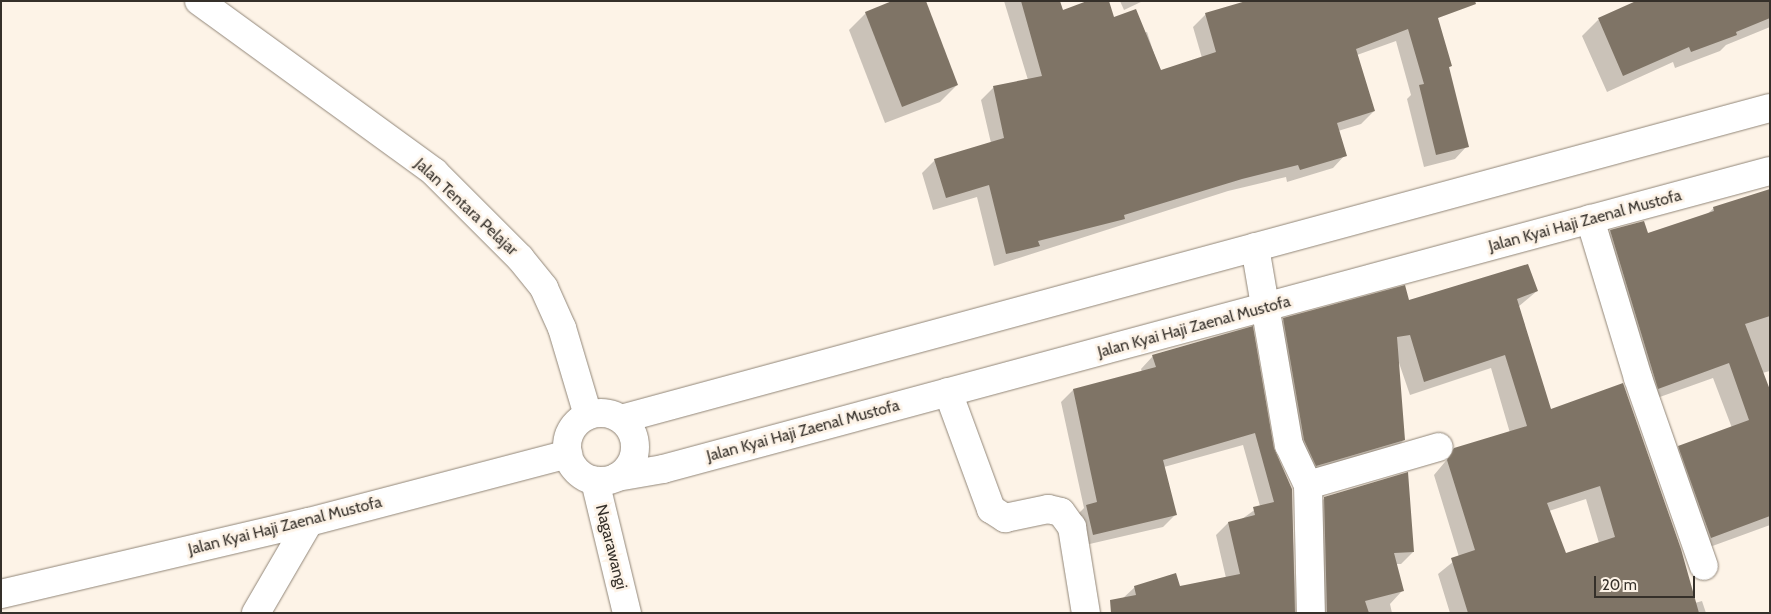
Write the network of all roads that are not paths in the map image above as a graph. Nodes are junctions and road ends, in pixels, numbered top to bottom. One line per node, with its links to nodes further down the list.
1 (199, 1): 8 (main road, Jalan Tentara Pelajar)
2 (1770, 108): 5 (main road)
3 (1770, 171): 4 (main road, Jalan Kyai Haji Zaenal Mustofa)
4 (1590, 219): 6 (main road, Jalan Kyai Haji Zaenal Mustofa); 15 (main road)
5 (1255, 247): 6 (main road); 9 (main road)
6 (1264, 308): 7 (main road, Jalan Kyai Haji Zaenal Mustofa); 13 (main road)
7 (948, 392): 12 (main road, Jalan Kyai Haji Zaenal Mustofa); 19 (main road)
8 (588, 415): 9 (main road); 11 (main road)
9 (621, 419): 12 (main road)
10 (1439, 447): 13 (main road)
11 (568, 454): 12 (main road); 14 (main road, Jalan Kyai Haji Zaenal Mustofa)
12 (606, 479): 18 (main road, Nagarawangi)
13 (1308, 485): 20 (main road)
14 (309, 522): 16 (main road, Jalan Kyai Haji Zaenal Mustofa); 17 (main road)
15 (1704, 566)
16 (1, 594)
17 (256, 613)
18 (627, 613)
19 (1086, 613)
20 (1311, 613)

